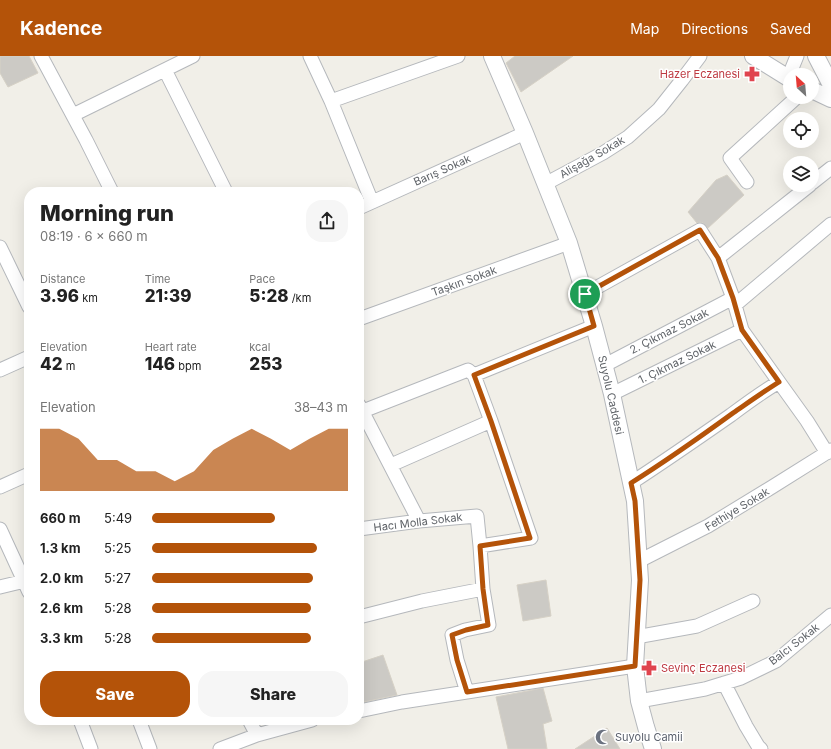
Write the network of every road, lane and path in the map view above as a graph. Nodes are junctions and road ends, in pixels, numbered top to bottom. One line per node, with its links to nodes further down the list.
1 (42, 56): 18 (street)
2 (193, 56): 11 (street)
3 (310, 56): 16 (street)
4 (458, 56): 16 (street)
5 (492, 56): 19 (street, Suyolu Caddesi)
6 (700, 56): 23 (street, Alişağa Sokak)
7 (796, 56): 10 (street)
8 (816, 56): 13 (street)
9 (755, 57): 12 (street)
10 (792, 68)
11 (165, 70): 18 (street); 25 (street)
12 (783, 74)
13 (831, 85)
14 (819, 93): 15 (street)
15 (831, 99)
16 (331, 102): 27 (street)
17 (789, 104): 22 (street)
18 (72, 115): 24 (street)
19 (525, 134): 23 (street, Suyolu Caddesi); 27 (street, Barış Sokak)
20 (831, 168): 21 (street)
21 (819, 178)
22 (747, 182)
23 (545, 184): 30 (street, Suyolu Caddesi)
24 (109, 187)
25 (224, 187)
26 (801, 192): 32 (street)
27 (372, 202): 28 (street, Barış Sokak)
28 (364, 206)
29 (831, 224): 35 (street, 2. Çıkmaz Sokak)
30 (569, 243): 33 (street, Suyolu Caddesi); 36 (street, Taşkın Sokak)
31 (0, 247): 34 (street)
32 (718, 258): 33 (street); 35 (street)
33 (585, 294): 37 (street, Suyolu Caddesi)
34 (24, 296)
35 (734, 302): 38 (street); 40 (street, 2. Çıkmaz Sokak)
36 (364, 317)
37 (594, 326): 40 (street, Suyolu Caddesi); 42 (street)
38 (742, 330): 43 (street); 44 (street, 1. Çıkmaz Sokak)
39 (24, 359): 41 (street)
40 (604, 365): 44 (street, Suyolu Caddesi)
41 (0, 370)
42 (474, 375): 45 (street); 47 (street)
43 (779, 382): 48 (street); 51 (street)
44 (612, 394): 51 (street, Suyolu Caddesi)
45 (364, 407)
46 (364, 414): 49 (street)
47 (491, 421): 49 (street); 56 (street)
48 (829, 452): 57 (street, Fethiye Sokak)
49 (391, 465): 53 (street)
50 (24, 476): 52 (street)
51 (631, 483): 57 (street, Suyolu Caddesi)
52 (0, 487)
53 (420, 521): 54 (street, Hacı Molla Sokak); 56 (street, Hacı Molla Sokak)
54 (364, 528)
55 (0, 529): 58 (street)
56 (480, 546): 61 (street)
57 (639, 561): 65 (street, Suyolu Caddesi)
58 (24, 576)
59 (24, 584): 60 (street)
60 (0, 587)
61 (483, 589): 64 (street); 68 (street)
62 (753, 601): 65 (street)
63 (831, 615): 67 (street, Balcı Sokak)
64 (364, 616)
65 (636, 637): 66 (street, Suyolu Caddesi)
66 (635, 666): 68 (street); 69 (street, Suyolu Caddesi)
67 (724, 683): 69 (street, Balcı Sokak); 80 (street)
68 (467, 692): 70 (street)
69 (639, 702): 79 (street, Suyolu Caddesi)
70 (364, 710)
71 (82, 725): 76 (street)
72 (141, 725): 77 (street)
73 (250, 725): 75 (street)
74 (294, 725): 75 (street)
75 (253, 741): 78 (street)
76 (91, 749)
77 (150, 749)
78 (220, 749)
79 (653, 749)
80 (761, 749)

